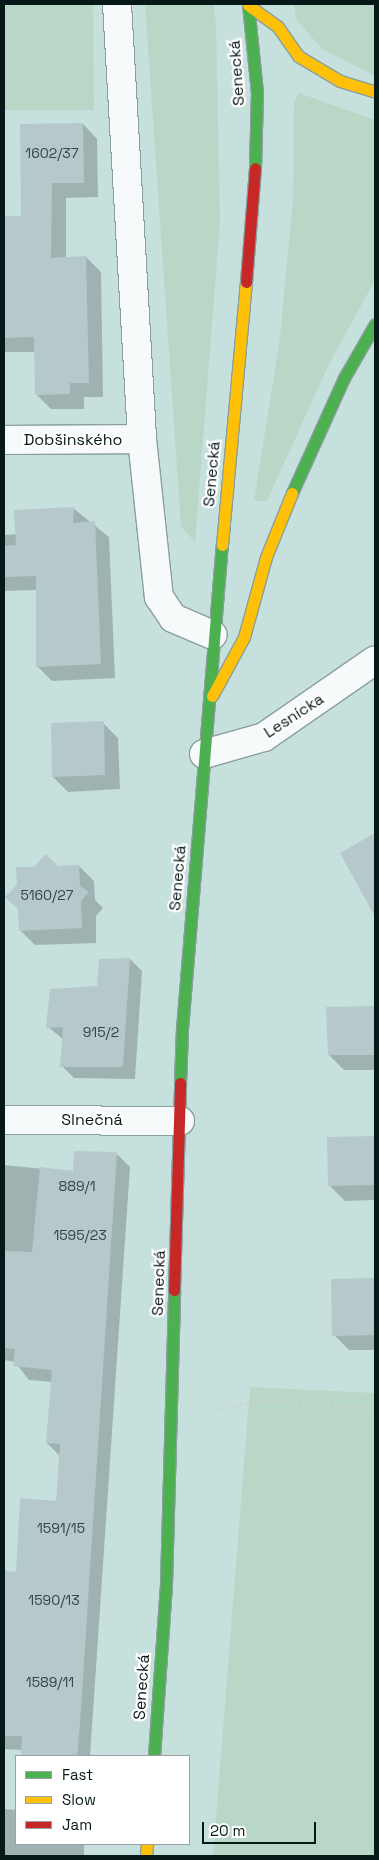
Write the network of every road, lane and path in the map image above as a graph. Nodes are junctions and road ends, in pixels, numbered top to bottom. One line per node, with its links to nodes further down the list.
1 (117, 4): 5 (street)
2 (248, 4): 3 (main road); 7 (main road, Senecká)
3 (375, 92)
4 (375, 324): 9 (main road)
5 (142, 439): 6 (street, Dobšinského); 7 (street)
6 (4, 440)
7 (214, 635): 9 (main road, Senecká)
8 (375, 660): 10 (street, Lesnícka)
9 (208, 704): 10 (main road, Senecká)
10 (204, 754): 12 (main road, Senecká)
11 (4, 1120): 12 (street, Slnečná)
12 (180, 1120): 15 (main road, Senecká)
13 (375, 1408): 14 (path)
14 (220, 1409)
15 (154, 1755)

